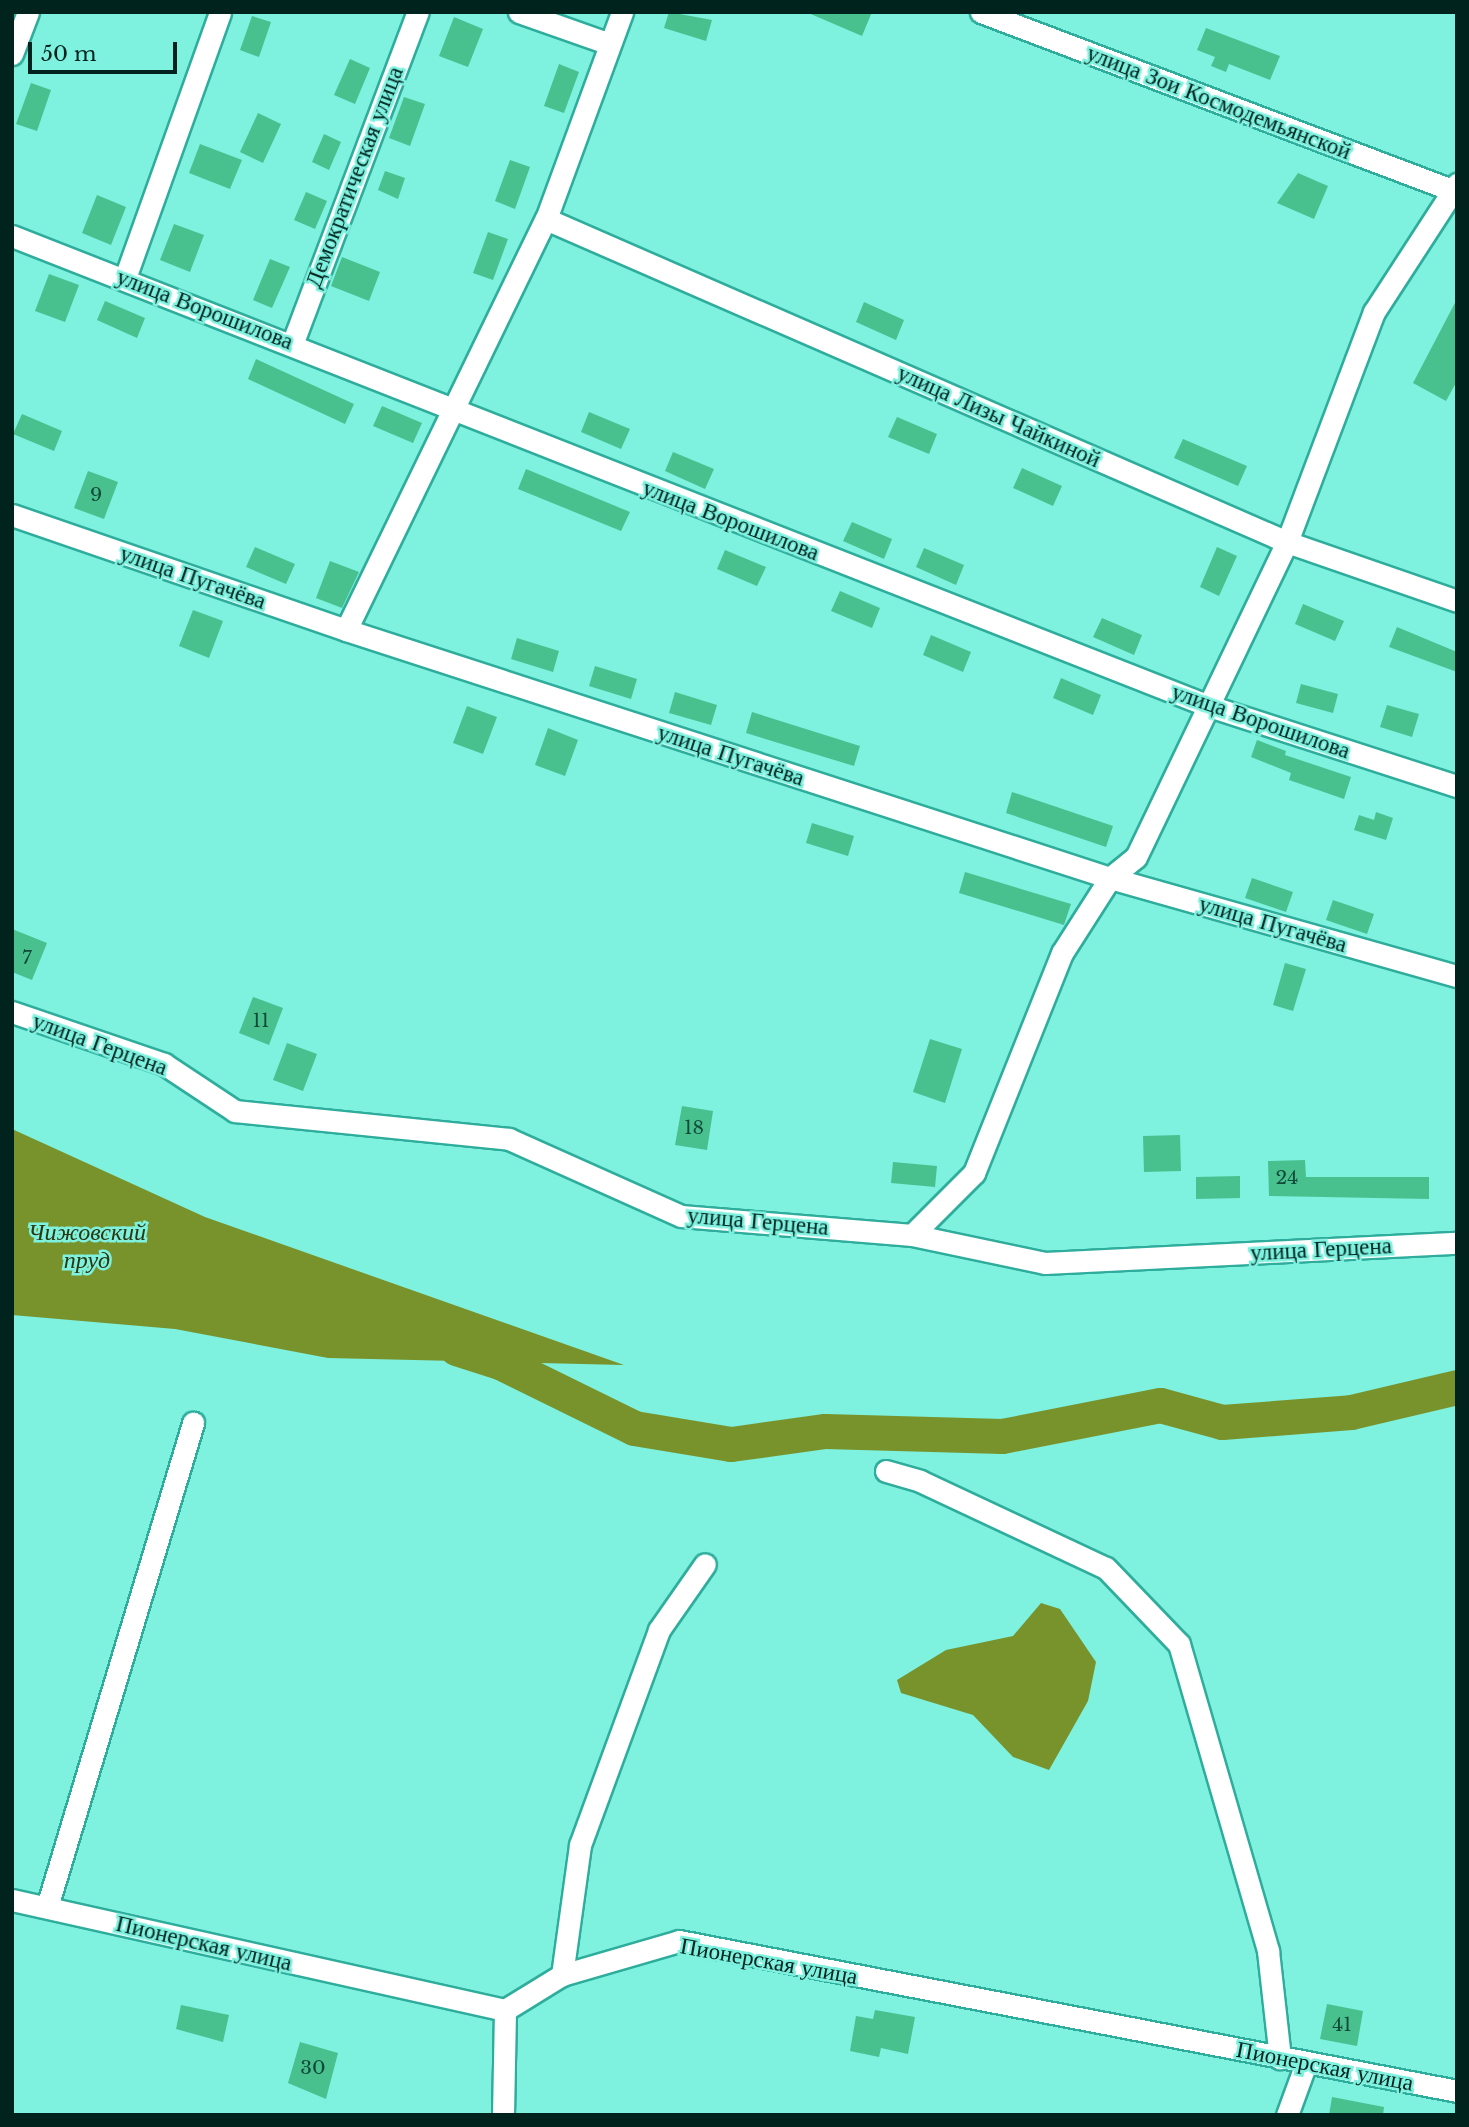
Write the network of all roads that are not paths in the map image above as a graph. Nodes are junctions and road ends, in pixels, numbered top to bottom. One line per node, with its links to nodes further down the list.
1 (28, 12): 8 (street)
2 (220, 12): 12 (street)
3 (418, 12): 13 (street, Демократическая улица)
4 (519, 12): 7 (street)
5 (622, 12): 7 (street)
6 (981, 12): 9 (street, улица Зои Космодемьянской)
7 (610, 44): 10 (street)
8 (12, 54)
9 (1455, 188): 16 (street)
10 (546, 219): 14 (street); 16 (street, улица Лизы Чайкиной)
11 (12, 236): 12 (street, улица Ворошилова)
12 (125, 278): 13 (street, улица Ворошилова)
13 (293, 342): 14 (street, улица Ворошилова)
14 (453, 412): 18 (street); 19 (street, улица Ворошилова)
15 (12, 515): 18 (street, улица Пугачёва)
16 (1287, 542): 17 (street, улица Лизы Чайкиной); 19 (street)
17 (1457, 601)
18 (346, 630): 21 (street, улица Пугачёва)
19 (1209, 706): 20 (street, улица Ворошилова); 21 (street)
20 (1457, 786)
21 (1110, 878): 22 (street, улица Пугачёва); 24 (street)
22 (1457, 976)
23 (12, 1013): 24 (street, улица Герцена)
24 (912, 1235): 25 (street, улица Герцена)
25 (1457, 1242)
26 (193, 1423): 30 (street)
27 (886, 1471): 33 (street)
28 (705, 1564): 31 (street)
29 (13, 1902): 30 (street, Пионерская улица)
30 (47, 1907): 32 (street, Пионерская улица)
31 (562, 1975): 32 (street, Пионерская улица); 33 (street, Пионерская улица)
32 (505, 2010): 36 (street)
33 (1280, 2058): 34 (street, Пионерская улица)
34 (1306, 2063): 35 (street, Пионерская улица); 37 (street)
35 (1457, 2091)
36 (503, 2115)
37 (1287, 2115)

